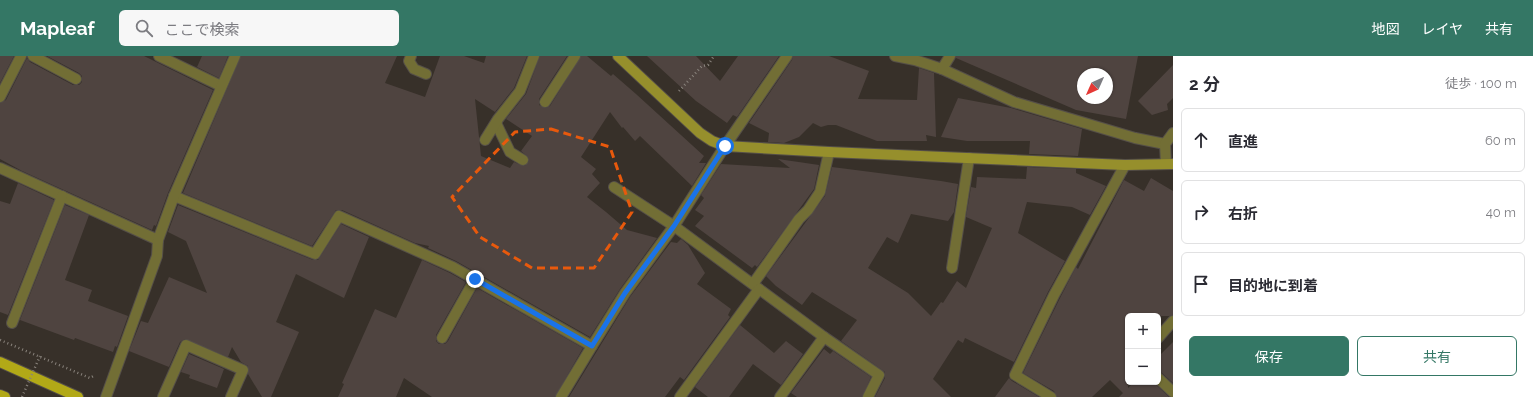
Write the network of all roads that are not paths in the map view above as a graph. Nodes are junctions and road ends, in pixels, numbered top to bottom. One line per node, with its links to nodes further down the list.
1 (21, 56): 16 (street)
2 (33, 56): 14 (street)
3 (159, 56): 15 (street)
4 (235, 56): 15 (street)
5 (411, 56): 13 (street)
6 (534, 56): 18 (street)
7 (575, 56): 17 (street)
8 (618, 56): 22 (street)
9 (787, 56): 22 (street)
10 (895, 56): 12 (street)
11 (950, 56): 12 (street)
12 (942, 69): 21 (street)
13 (426, 74)
14 (76, 79)
15 (221, 86): 31 (street)
16 (0, 97)
17 (545, 102)
18 (496, 123): 20 (street); 25 (street)
19 (1173, 133): 21 (street)
20 (485, 140)
21 (1165, 144): 26 (street)
22 (725, 146): 23 (street); 32 (street)
23 (829, 152): 24 (street); 36 (street)
24 (969, 158): 27 (street); 34 (street)
25 (523, 160)
26 (1170, 164): 27 (street)
27 (1125, 165): 56 (street)
28 (0, 168): 30 (street)
29 (614, 187): 32 (street)
30 (62, 196): 33 (street); 38 (street)
31 (174, 196): 33 (street); 35 (street)
32 (674, 226): 36 (street); 42 (street)
33 (158, 240): 49 (street)
34 (952, 268)
35 (475, 279): 41 (street); 42 (street)
36 (756, 286): 40 (street); 53 (street)
37 (1173, 321): 39 (street)
38 (12, 323)
39 (1161, 335)
40 (824, 337): 54 (street); 55 (street)
41 (442, 338)
42 (592, 346): 52 (street)
43 (0, 362): 48 (main road)
44 (1161, 381): 45 (street)
45 (1173, 392)
46 (0, 395): 47 (main road)
47 (5, 397)
48 (78, 397)
49 (106, 397)
50 (164, 397): 51 (street)
51 (231, 397)
52 (561, 397)
53 (680, 397)
54 (780, 397)
55 (868, 397)
56 (1051, 397)

